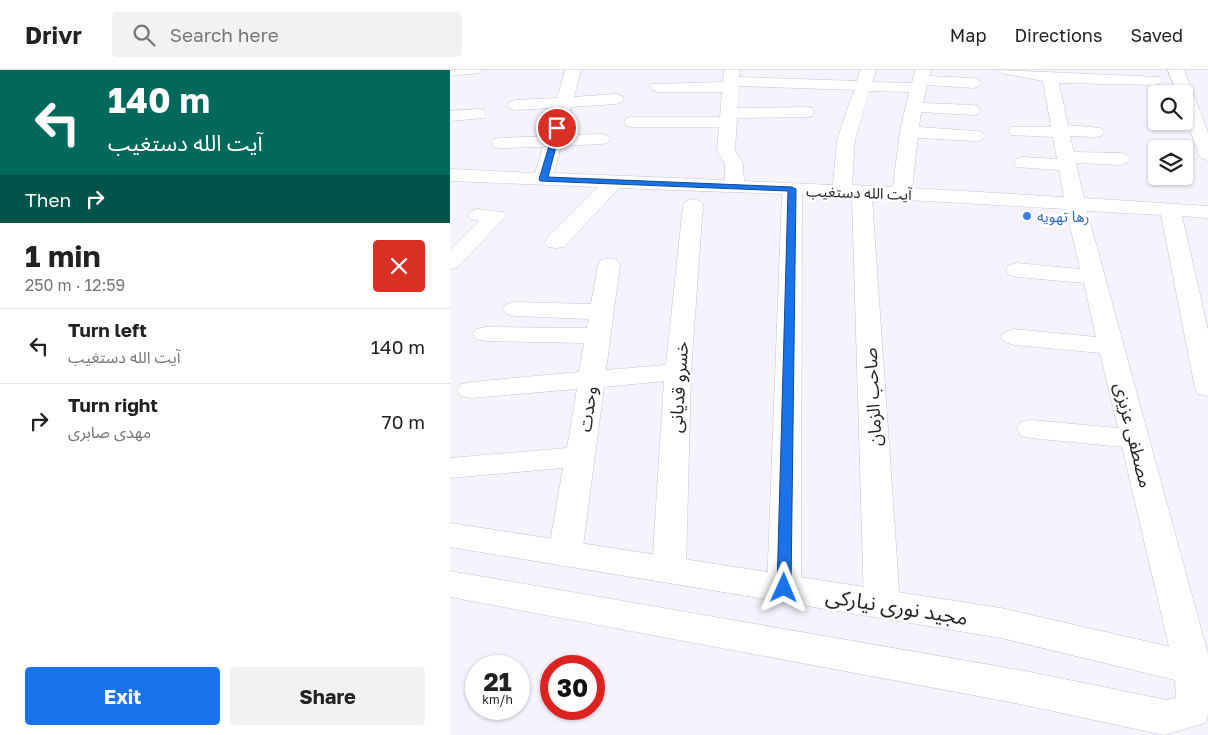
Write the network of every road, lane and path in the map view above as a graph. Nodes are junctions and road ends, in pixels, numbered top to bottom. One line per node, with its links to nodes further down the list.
1 (458, 70): 2 (street); 6 (street); 13 (street)
2 (474, 70)
3 (573, 70): 17 (street)
4 (1006, 70): 12 (street)
5 (1176, 70): 35 (street)
6 (450, 71)
7 (866, 77): 8 (street); 9 (street); 44 (street, صاحب الزمان)
8 (920, 79): 11 (street); 19 (street)
9 (731, 80): 15 (street); 25 (street)
10 (1155, 80): 12 (street)
11 (974, 83)
12 (1051, 83): 14 (street); 27 (street, مصطفی عزیزی)
13 (450, 85)
14 (1083, 86)
15 (658, 87)
16 (616, 99): 17 (street)
17 (564, 102): 18 (street); 33 (street)
18 (515, 105)
19 (914, 107): 20 (street); 29 (street)
20 (972, 110)
21 (806, 112): 25 (street)
22 (478, 114): 23 (street)
23 (450, 116)
24 (632, 122): 25 (street)
25 (728, 122): 28 (street); 42 (street)
26 (1016, 123): 27 (street)
27 (1060, 126): 30 (street); 37 (street, مصطفی عزیزی)
28 (746, 130)
29 (909, 132): 31 (street); 45 (street)
30 (1095, 132)
31 (976, 136)
32 (601, 139): 33 (street)
33 (554, 141): 34 (street); 40 (street)
34 (500, 143)
35 (1208, 155)
36 (1121, 159): 37 (street)
37 (1067, 161): 38 (street); 46 (street, مصطفی عزیزی)
38 (1023, 163)
39 (450, 175): 40 (street, آیت الله دستغیب)
40 (543, 179): 41 (street, آیت الله دستغیب)
41 (614, 182): 42 (street, آیت الله دستغیب); 51 (street)
42 (735, 187): 43 (street, آیت الله دستغیب)
43 (792, 189): 44 (street, آیت الله دستغیب); 73 (street)
44 (852, 191): 45 (street, آیت الله دستغیب); 74 (street, صاحب الزمان)
45 (902, 194): 46 (street, آیت الله دستغیب)
46 (1075, 203): 48 (street, آیت الله دستغیب); 55 (street, مصطفی عزیزی)
47 (693, 205): 61 (street, خسرو قدیانی)
48 (1170, 209): 49 (street, آیت الله دستغیب); 63 (street)
49 (1208, 212)
50 (478, 215): 52 (street)
51 (556, 242)
52 (450, 262)
53 (609, 265): 57 (street, وحدت)
54 (1017, 270): 55 (street)
55 (1094, 277): 60 (street, مصطفی عزیزی)
56 (515, 309): 57 (street)
57 (600, 324): 58 (street); 62 (street, وحدت)
58 (485, 334)
59 (1014, 336): 60 (street)
60 (1112, 346): 66 (street, مصطفی عزیزی)
61 (678, 372): 62 (street); 71 (street, خسرو قدیانی)
62 (591, 380): 64 (street); 67 (street, وحدت)
63 (1208, 388)
64 (471, 390)
65 (1031, 429): 66 (street)
66 (1135, 439): 75 (street, مصطفی عزیزی)
67 (580, 456): 68 (street); 70 (street, وحدت)
68 (450, 468)
69 (450, 535): 70 (street, مجید نوری نیارکی)
70 (565, 554): 71 (street, مجید نوری نیارکی)
71 (669, 570): 73 (street, مجید نوری نیارکی)
72 (450, 584): 75 (street, مصطفی عزیزی)
73 (784, 588): 74 (street, مجید نوری نیارکی)
74 (882, 603): 75 (street, مجید نوری نیارکی)
75 (1193, 668)

